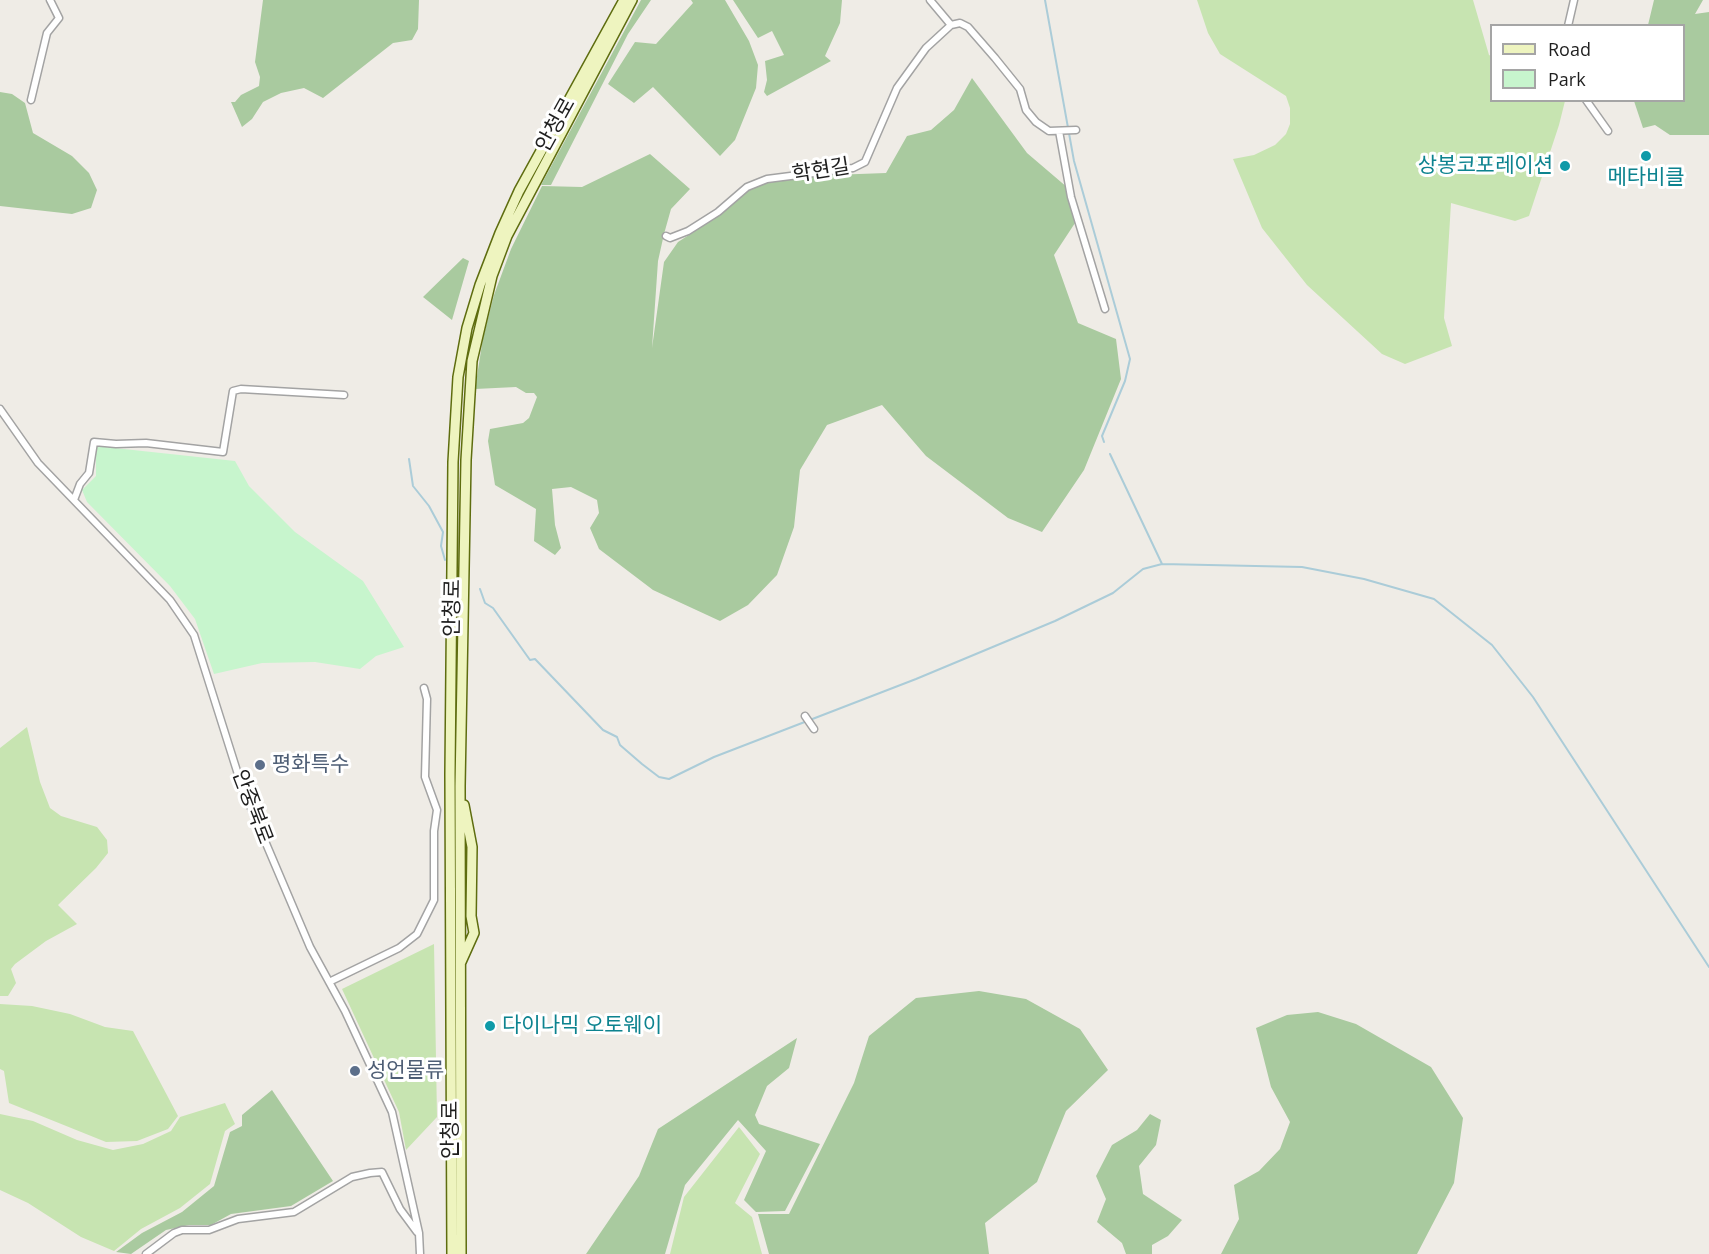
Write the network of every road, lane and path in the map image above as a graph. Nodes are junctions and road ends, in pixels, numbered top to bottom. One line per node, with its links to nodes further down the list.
1 (50, 0): 8 (street)
2 (624, 0): 27 (street, 안청로)
3 (632, 0): 21 (street, 안청로)
4 (930, 0): 7 (street)
5 (1574, 0): 6 (street)
6 (1568, 24)
7 (951, 25): 11 (street); 13 (street, 학현길)
8 (31, 100)
9 (1587, 102): 12 (street)
10 (1076, 130): 11 (street)
11 (1059, 131): 14 (street)
12 (1608, 131)
13 (666, 236)
14 (1105, 309)
15 (344, 395): 17 (street)
16 (0, 409): 17 (street, 안중북로)
17 (74, 500): 23 (street, 안중북로)
18 (424, 688): 23 (street)
19 (805, 716): 20 (street)
20 (814, 729)
21 (460, 786): 22 (street, 안청로); 22 (street)
22 (459, 967): 28 (street, 안청로)
23 (329, 982): 24 (street, 안중북로)
24 (419, 1233): 25 (street); 26 (street, 안중북로)
25 (146, 1254)
26 (420, 1254)
27 (452, 1254)
28 (461, 1254)

